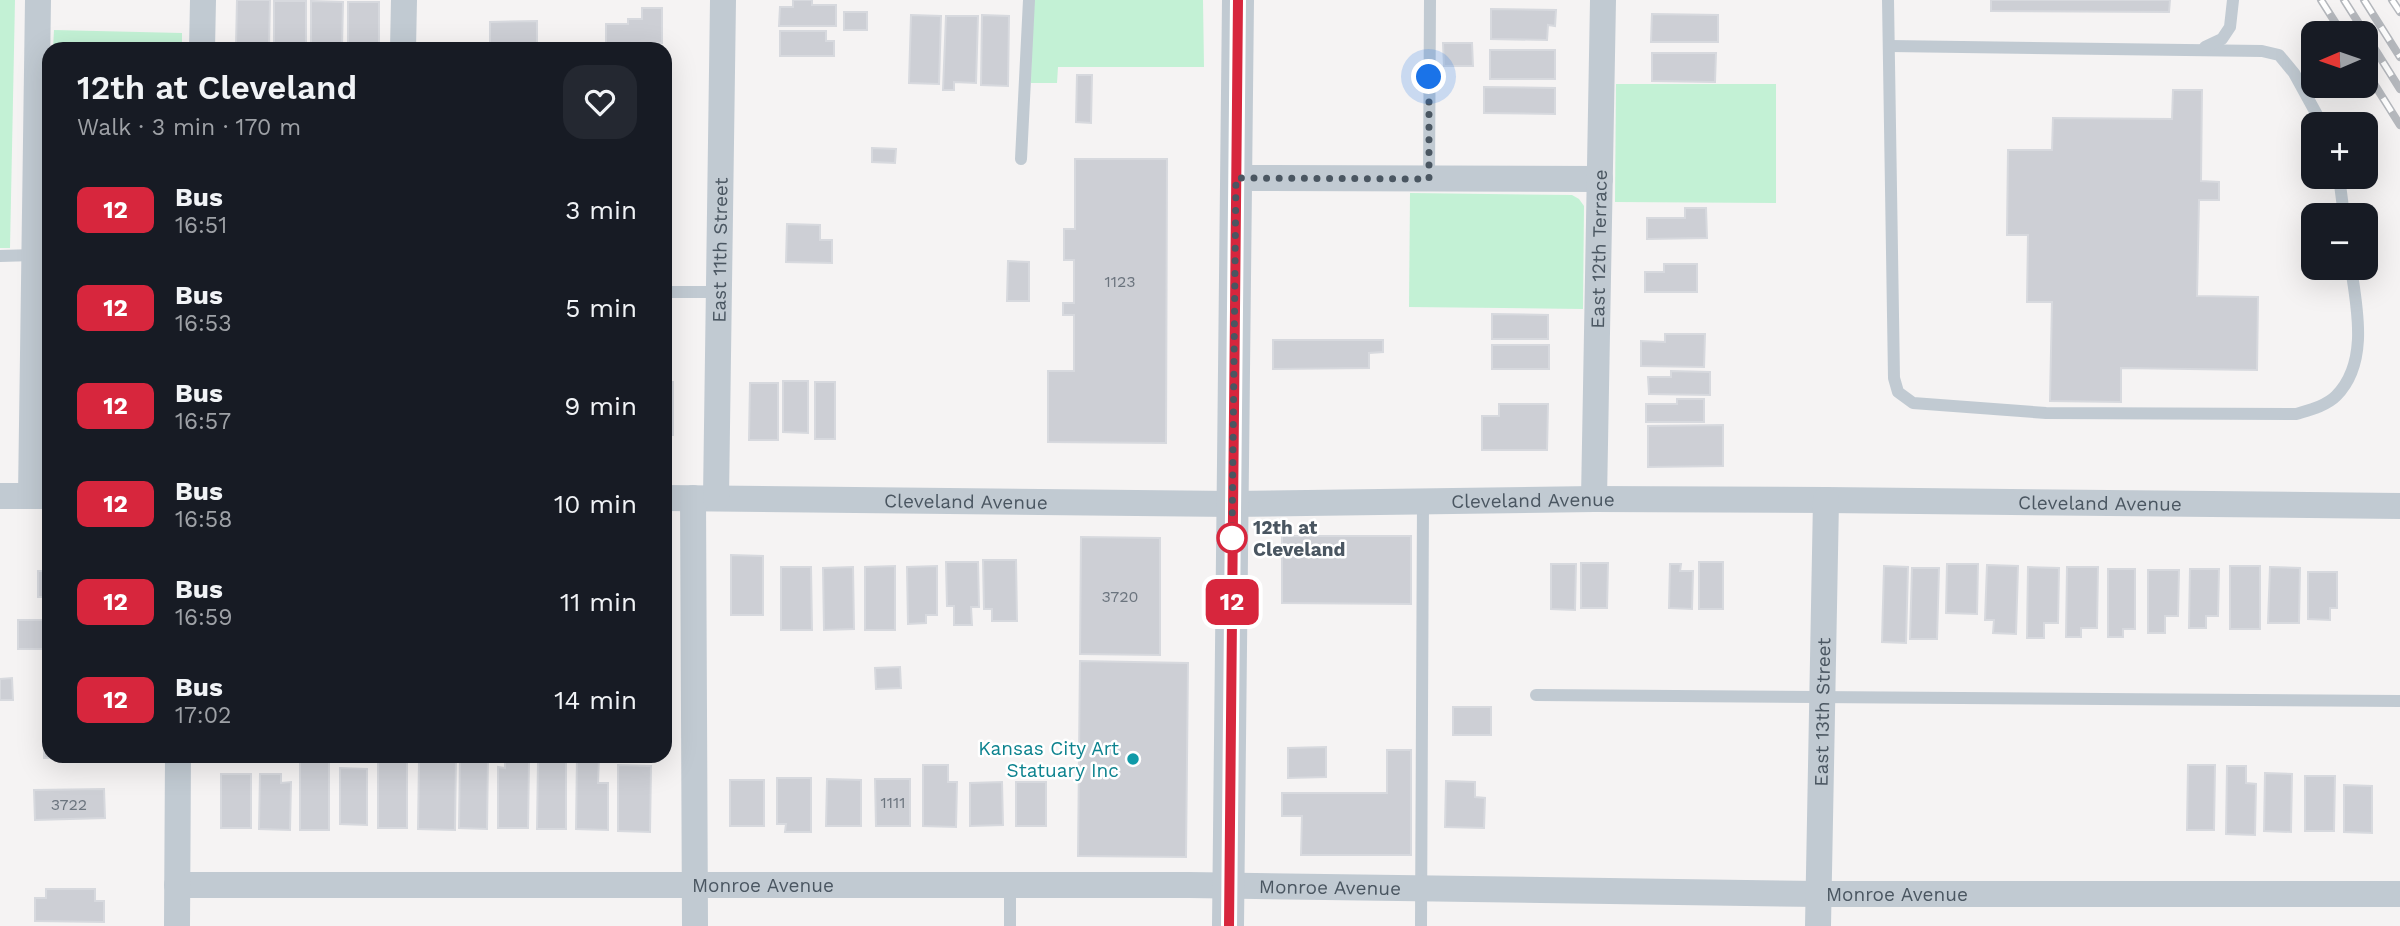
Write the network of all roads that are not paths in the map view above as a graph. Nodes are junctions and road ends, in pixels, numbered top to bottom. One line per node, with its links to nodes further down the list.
1 (38, 0): 20 (street)
2 (202, 0): 11 (street)
3 (404, 0): 12 (street)
4 (723, 0): 24 (street, East 11th Street)
5 (1029, 0): 16 (lane)
6 (1238, 0): 17 (street)
7 (1430, 0): 18 (lane)
8 (1603, 0): 19 (street, East 12th Terrace)
9 (1888, 0): 13 (lane)
10 (2233, 0): 14 (lane)
11 (202, 42)
12 (403, 42)
13 (1890, 46): 14 (lane); 22 (lane)
14 (2198, 50): 15 (lane)
15 (2315, 112)
16 (1021, 159)
17 (1236, 178): 18 (street); 32 (street)
18 (1429, 179): 19 (street)
19 (1600, 179): 29 (street, East 12th Terrace)
20 (34, 255): 21 (lane); 26 (street)
21 (0, 256)
22 (2352, 280)
23 (672, 292): 24 (lane)
24 (718, 292): 28 (street, East 11th Street)
25 (0, 496): 26 (street)
26 (40, 496)
27 (672, 498): 28 (street, Cleveland Avenue)
28 (705, 498): 32 (street, Cleveland Avenue); 40 (street, East 11th Street)
29 (1594, 499): 30 (street, Cleveland Avenue); 31 (street, Cleveland Avenue)
30 (1826, 500): 33 (street, Cleveland Avenue); 35 (street, East 13th Street)
31 (1423, 502): 32 (street, Cleveland Avenue); 42 (lane)
32 (1233, 504): 39 (street)
33 (2400, 506)
34 (1536, 695): 35 (lane)
35 (1823, 697): 36 (lane); 43 (street, East 13th Street)
36 (2400, 701)
37 (178, 763): 38 (street)
38 (177, 885): 40 (street, Monroe Avenue); 45 (street)
39 (1229, 886): 41 (street, Monroe Avenue); 42 (street, Monroe Avenue); 48 (street)
40 (696, 887): 41 (street, Monroe Avenue); 46 (street, East 11th Street)
41 (1010, 887): 47 (lane)
42 (1422, 887): 43 (street, Monroe Avenue); 49 (lane)
43 (1818, 894): 44 (street, Monroe Avenue); 50 (street, East 13th Street)
44 (2400, 894)
45 (177, 926)
46 (695, 926)
47 (1010, 926)
48 (1228, 926)
49 (1421, 926)
50 (1818, 926)

